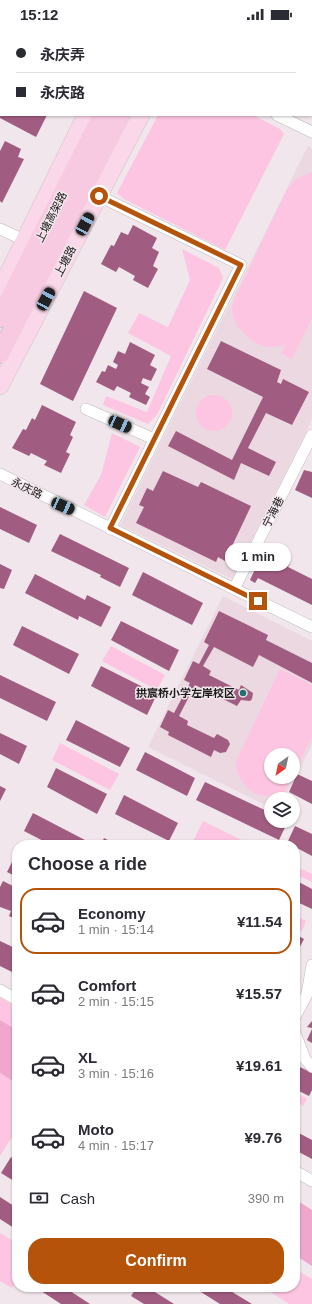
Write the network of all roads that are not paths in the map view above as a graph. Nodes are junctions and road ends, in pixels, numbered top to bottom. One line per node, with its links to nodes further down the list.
1 (86, 116): 9 (main road)
2 (101, 116): 11 (highway, 上塘高架路)
3 (120, 116): 12 (highway, 上塘高架路)
4 (140, 116): 7 (main road, 上塘路)
5 (279, 116): 6 (street)
6 (312, 132)
7 (99, 196): 13 (main road, 上塘路); 14 (street)
8 (0, 229): 9 (street)
9 (24, 240): 10 (main road)
10 (0, 290)
11 (0, 318)
12 (0, 354)
13 (0, 386)
14 (176, 395): 15 (street); 18 (street)
15 (186, 401)
16 (86, 409): 18 (street)
17 (312, 435): 21 (street, 宁海巷)
18 (154, 439): 20 (street)
19 (0, 474): 20 (street, 永庆路)
20 (110, 529): 21 (street, 永庆路)
21 (234, 589): 22 (street, 永庆路)
22 (312, 627)
23 (312, 965): 26 (street)
24 (0, 990): 25 (street)
25 (12, 997)
26 (300, 1008)
27 (300, 1046): 28 (street)
28 (312, 1067)
29 (300, 1174): 30 (street)
30 (312, 1181)

